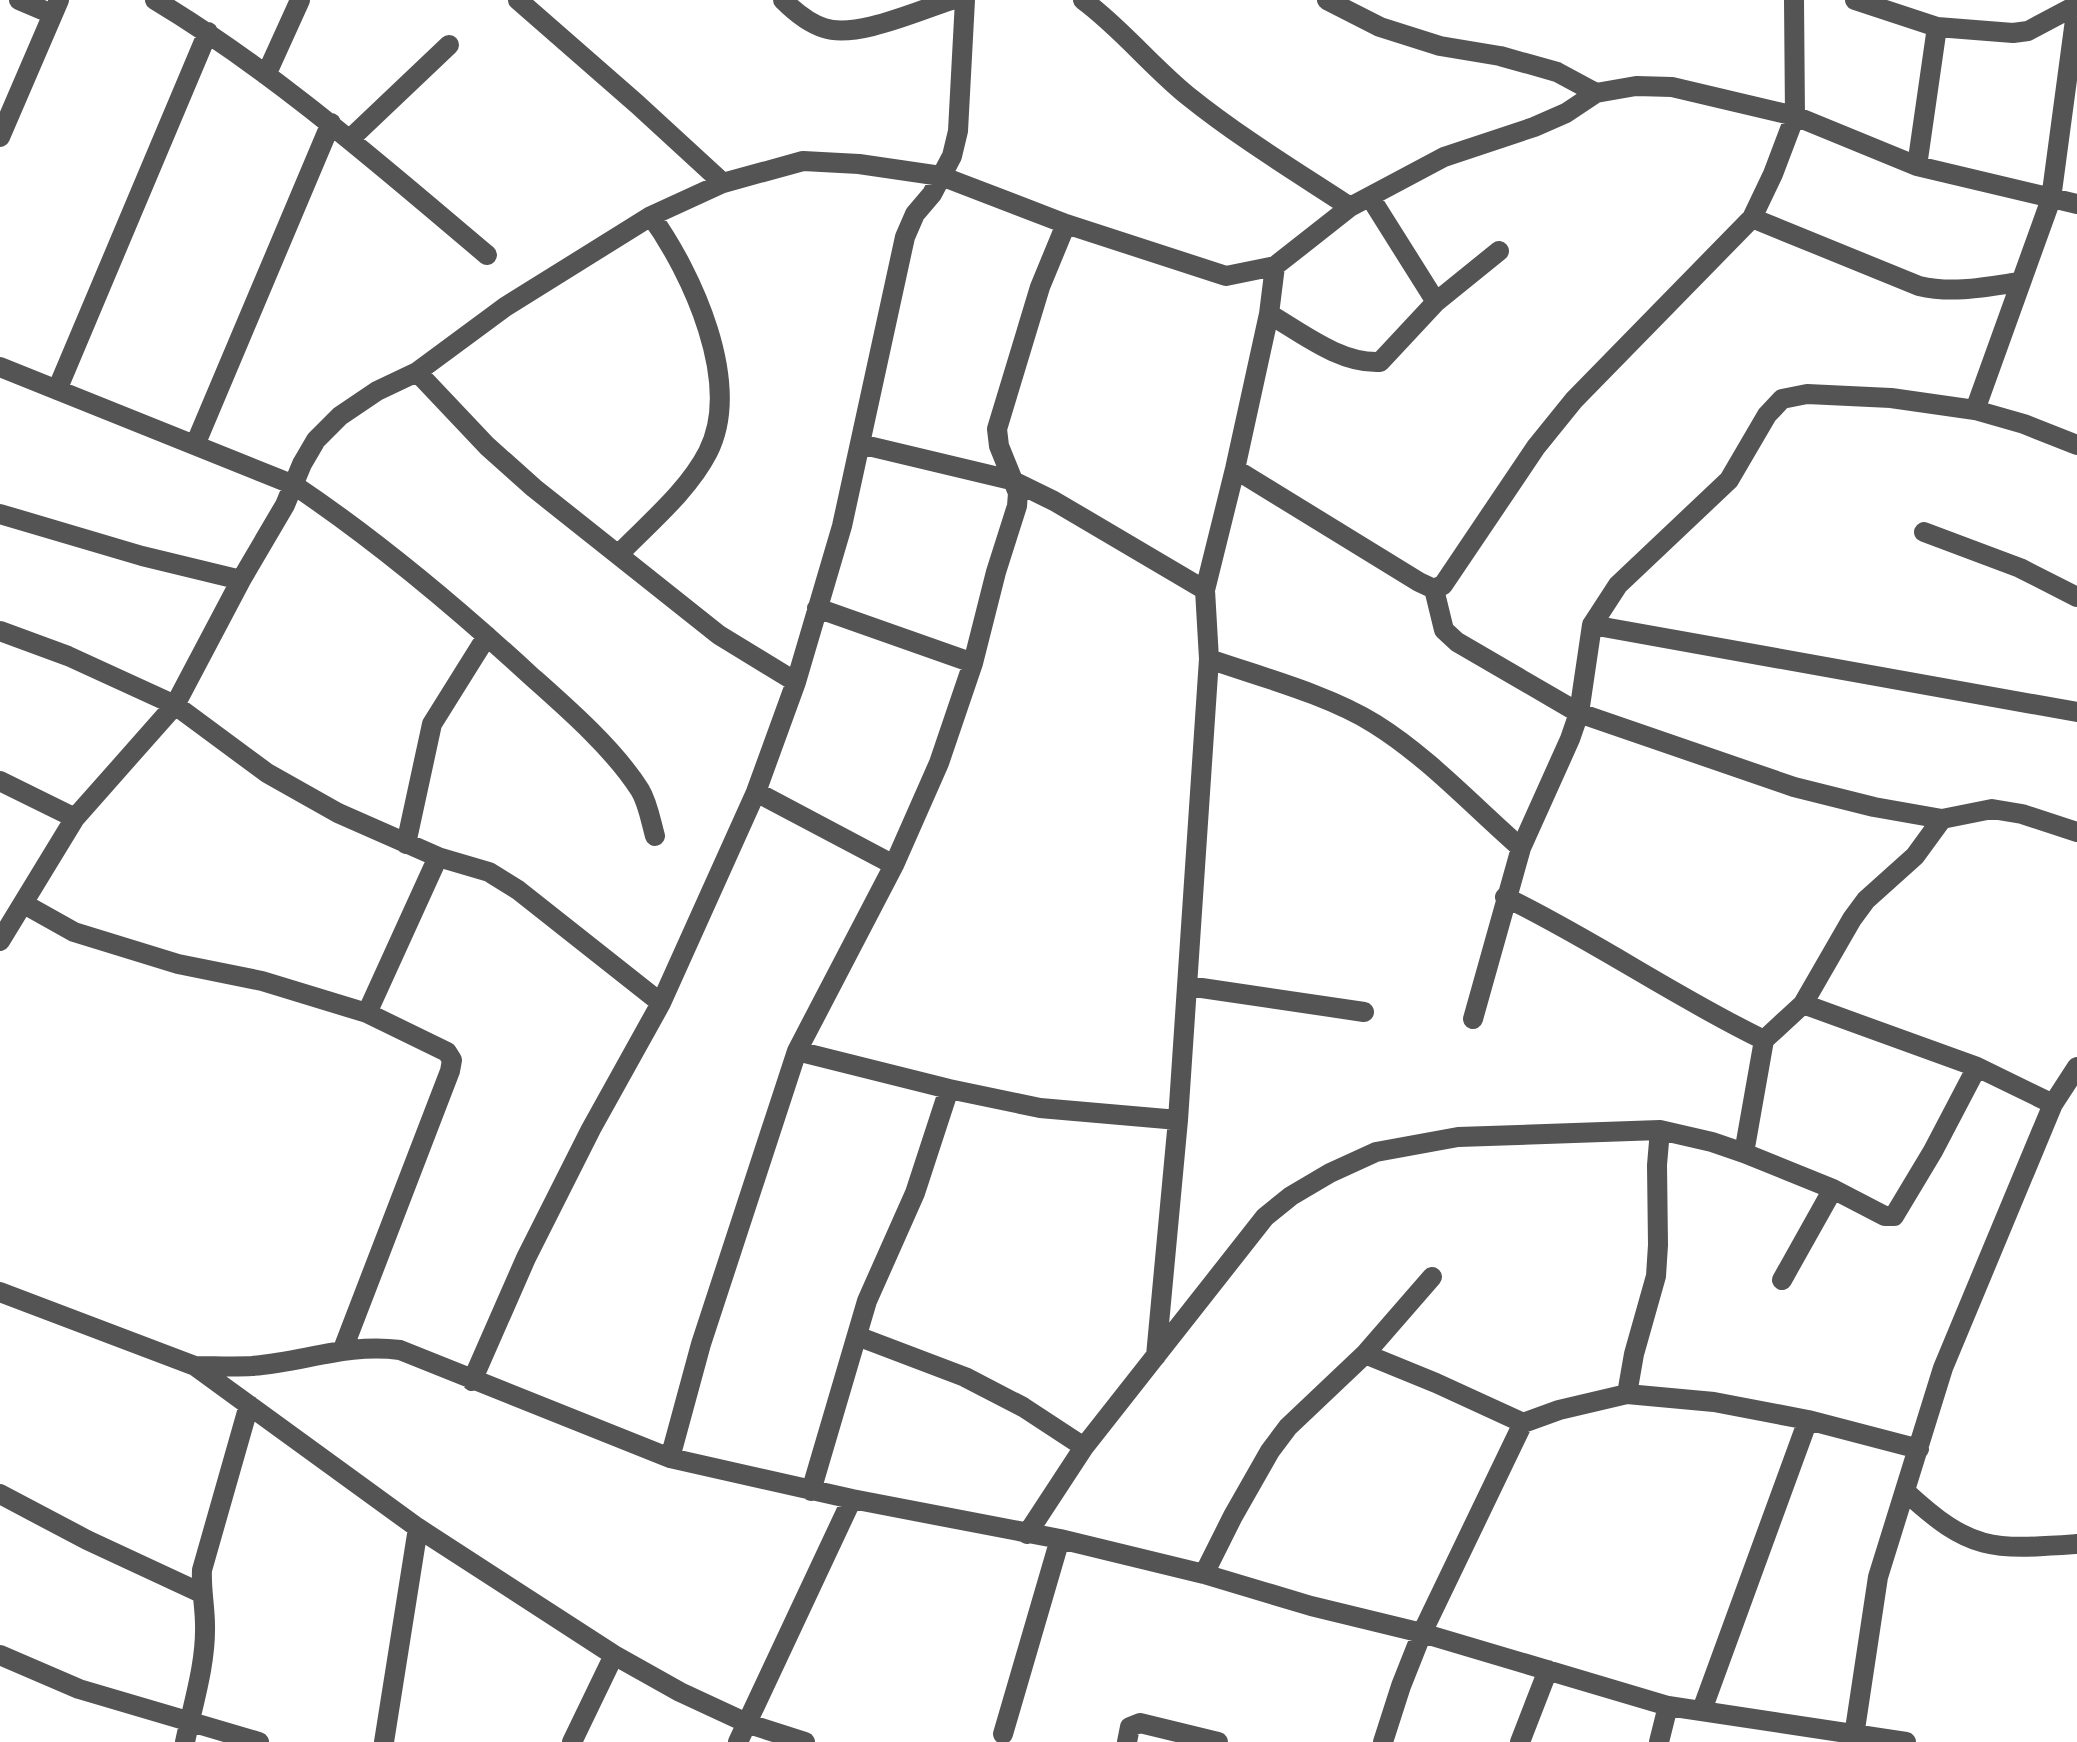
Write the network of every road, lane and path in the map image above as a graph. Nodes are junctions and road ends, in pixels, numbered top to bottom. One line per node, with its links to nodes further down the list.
1 (19, 0): 13 (street)
2 (155, 0): 15 (street)
3 (300, 0): 17 (street)
4 (518, 0): 25 (street)
5 (783, 0): 6 (street)
6 (952, 0)
7 (965, 0): 24 (street)
8 (1083, 0): 29 (street)
9 (1327, 0): 18 (street)
10 (1794, 0): 19 (street)
11 (1855, 0): 14 (street)
12 (2077, 5): 14 (street); 27 (street)
13 (55, 7): 21 (street)
14 (1937, 27): 23 (street)
15 (208, 32): 17 (street); 41 (street)
16 (449, 45): 22 (street)
17 (266, 75): 20 (street)
18 (1596, 93): 19 (street); 26 (street)
19 (1795, 116): 23 (street); 31 (street)
20 (331, 123): 22 (street); 44 (street)
21 (0, 137)
22 (350, 139): 34 (street)
23 (1917, 166): 27 (street)
24 (941, 176): 25 (street); 32 (street); 43 (street)
25 (723, 183): 30 (street)
26 (1370, 197): 29 (street); 37 (street)
27 (2051, 199): 28 (street); 36 (street)
28 (2077, 204)
29 (1350, 207): 35 (street)
30 (651, 216): 40 (street); 51 (street)
31 (1752, 218): 36 (street); 53 (street)
32 (1066, 224): 35 (street); 47 (street)
33 (1499, 251): 37 (street)
34 (487, 255)
35 (1275, 266): 38 (street)
36 (2020, 282): 42 (street)
37 (1436, 302): 38 (street)
38 (1269, 314): 46 (street)
39 (0, 367): 41 (street)
40 (417, 372): 48 (street); 51 (street)
41 (57, 390): 44 (street)
42 (1975, 410): 45 (street); 57 (street)
43 (860, 444): 47 (street); 56 (street)
44 (195, 445): 48 (street)
45 (2077, 445)
46 (1235, 469): 53 (street); 54 (street)
47 (1011, 480): 54 (street); 61 (street)
48 (294, 485): 52 (street); 59 (street)
49 (0, 514): 52 (street)
50 (1924, 532): 55 (street)
51 (619, 554): 62 (street)
52 (241, 580): 63 (street)
53 (1434, 589): 65 (street)
54 (1205, 590): 60 (street)
55 (2077, 597)
56 (817, 608): 61 (street); 62 (street)
57 (1592, 625): 64 (street); 65 (street)
58 (0, 631): 63 (street)
59 (487, 636): 71 (street); 72 (street)
60 (1209, 659): 73 (street); 79 (street)
61 (973, 663): 75 (street)
62 (796, 682): 67 (street)
63 (175, 705): 68 (street); 72 (street)
64 (2077, 712)
65 (1579, 713): 69 (street); 73 (street)
66 (0, 781): 68 (street)
67 (756, 792): 75 (street); 80 (street)
68 (75, 818): 77 (street)
69 (1942, 819): 70 (street); 81 (street)
70 (2077, 832)
71 (655, 836)
72 (406, 844): 74 (street)
73 (1521, 848): 76 (street)
74 (438, 857): 80 (street); 83 (street)
75 (894, 865): 86 (street)
76 (1505, 897): 84 (street); 85 (street)
77 (24, 904): 78 (street); 83 (street)
78 (0, 941)
79 (1188, 986): 82 (street); 91 (street)
80 (661, 1003): 103 (street)
81 (1803, 1004): 85 (street); 87 (street)
82 (1364, 1012)
83 (367, 1013): 99 (street)
84 (1473, 1019)
85 (1764, 1040): 93 (street)
86 (797, 1051): 89 (street); 110 (street)
87 (1977, 1067): 90 (street); 94 (street)
88 (2077, 1067): 90 (street)
89 (949, 1089): 91 (street); 98 (street)
90 (2053, 1104): 109 (street)
91 (1178, 1120): 101 (street)
92 (1660, 1130): 93 (street); 101 (street); 104 (street)
93 (1744, 1153): 94 (street)
94 (1833, 1189): 96 (street)
95 (1432, 1277): 100 (street)
96 (1782, 1280)
97 (0, 1292): 102 (street)
98 (857, 1336): 108 (street); 111 (street)
99 (343, 1349): 102 (street); 103 (street)
100 (1365, 1354): 107 (street); 119 (street)
101 (1156, 1356): 108 (street)
102 (195, 1366): 105 (street)
103 (472, 1381): 110 (street)
104 (1627, 1394): 106 (street); 107 (street)
105 (249, 1405): 115 (street); 120 (street)
106 (1808, 1420): 109 (street); 126 (street)
107 (1523, 1423): 121 (street)
108 (1084, 1447): 116 (street)
109 (1919, 1449): 112 (street)
110 (670, 1458): 111 (street)
111 (811, 1491): 114 (street)
112 (1906, 1492): 118 (street); 131 (street)
113 (0, 1494): 120 (street)
114 (852, 1499): 116 (street); 127 (street)
115 (418, 1528): 123 (street); 133 (street)
116 (1027, 1534): 117 (street)
117 (1060, 1539): 119 (street); 129 (street)
118 (2077, 1544)
119 (1204, 1574): 121 (street)
120 (201, 1593): 128 (street)
121 (1422, 1633): 124 (street); 139 (street)
122 (0, 1655): 128 (street)
123 (614, 1655): 127 (street); 134 (street)
124 (1548, 1670): 125 (street); 140 (street)
125 (1668, 1706): 126 (street); 141 (street)
126 (1702, 1710): 130 (street)
127 (749, 1724): 135 (street); 136 (street)
128 (187, 1732): 132 (street)
129 (1003, 1734)
130 (1810, 1736): 131 (street)
131 (1854, 1736): 142 (street)
132 (259, 1742)
133 (384, 1742)
134 (572, 1742)
135 (738, 1742)
136 (805, 1742)
137 (1127, 1742): 138 (street)
138 (1218, 1742)
139 (1383, 1742)
140 (1520, 1742)
141 (1659, 1742)
142 (1906, 1742)

